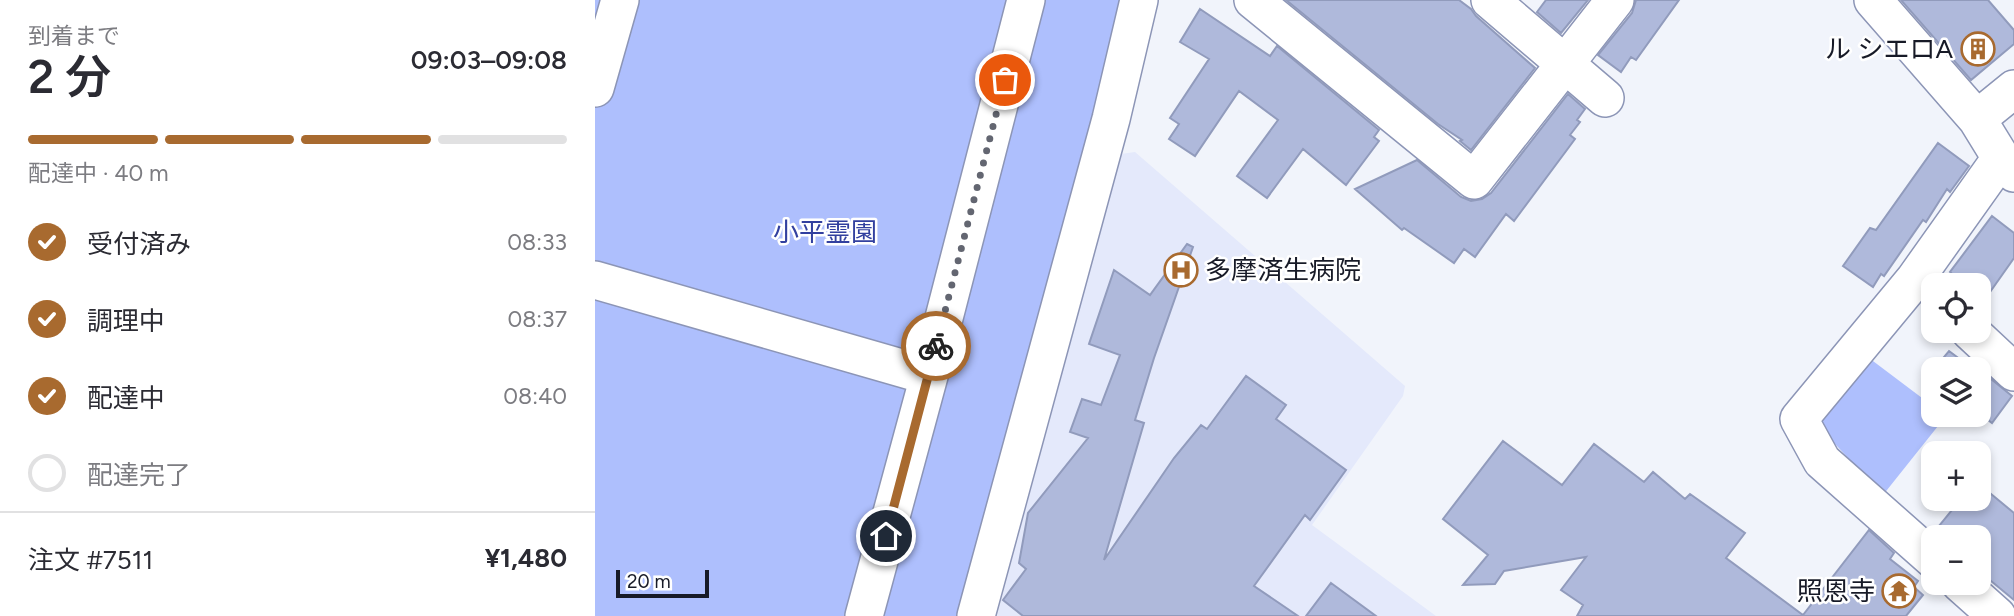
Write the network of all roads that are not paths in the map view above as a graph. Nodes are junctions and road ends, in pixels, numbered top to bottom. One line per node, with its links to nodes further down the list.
1 (597, 0): 11 (street)
2 (621, 0): 13 (street)
3 (1026, 0): 23 (street)
4 (1139, 0): 27 (street)
5 (1253, 0): 12 (street)
6 (1490, 0): 12 (street)
7 (1615, 0): 12 (street)
8 (1850, 0): 9 (street)
9 (1867, 0)
10 (1873, 0): 16 (street)
11 (595, 6)
12 (1564, 64): 15 (street)
13 (595, 88)
14 (2014, 89): 16 (street)
15 (1605, 98)
16 (1977, 119): 17 (street)
17 (2007, 165): 18 (street)
18 (1935, 273)
19 (595, 280): 23 (street)
20 (1921, 292): 24 (street)
21 (1983, 343): 22 (street)
22 (2014, 372)
23 (929, 376): 26 (street)
24 (1921, 549)
25 (1973, 595): 28 (street)
26 (864, 616)
27 (976, 616)
28 (1997, 616)

